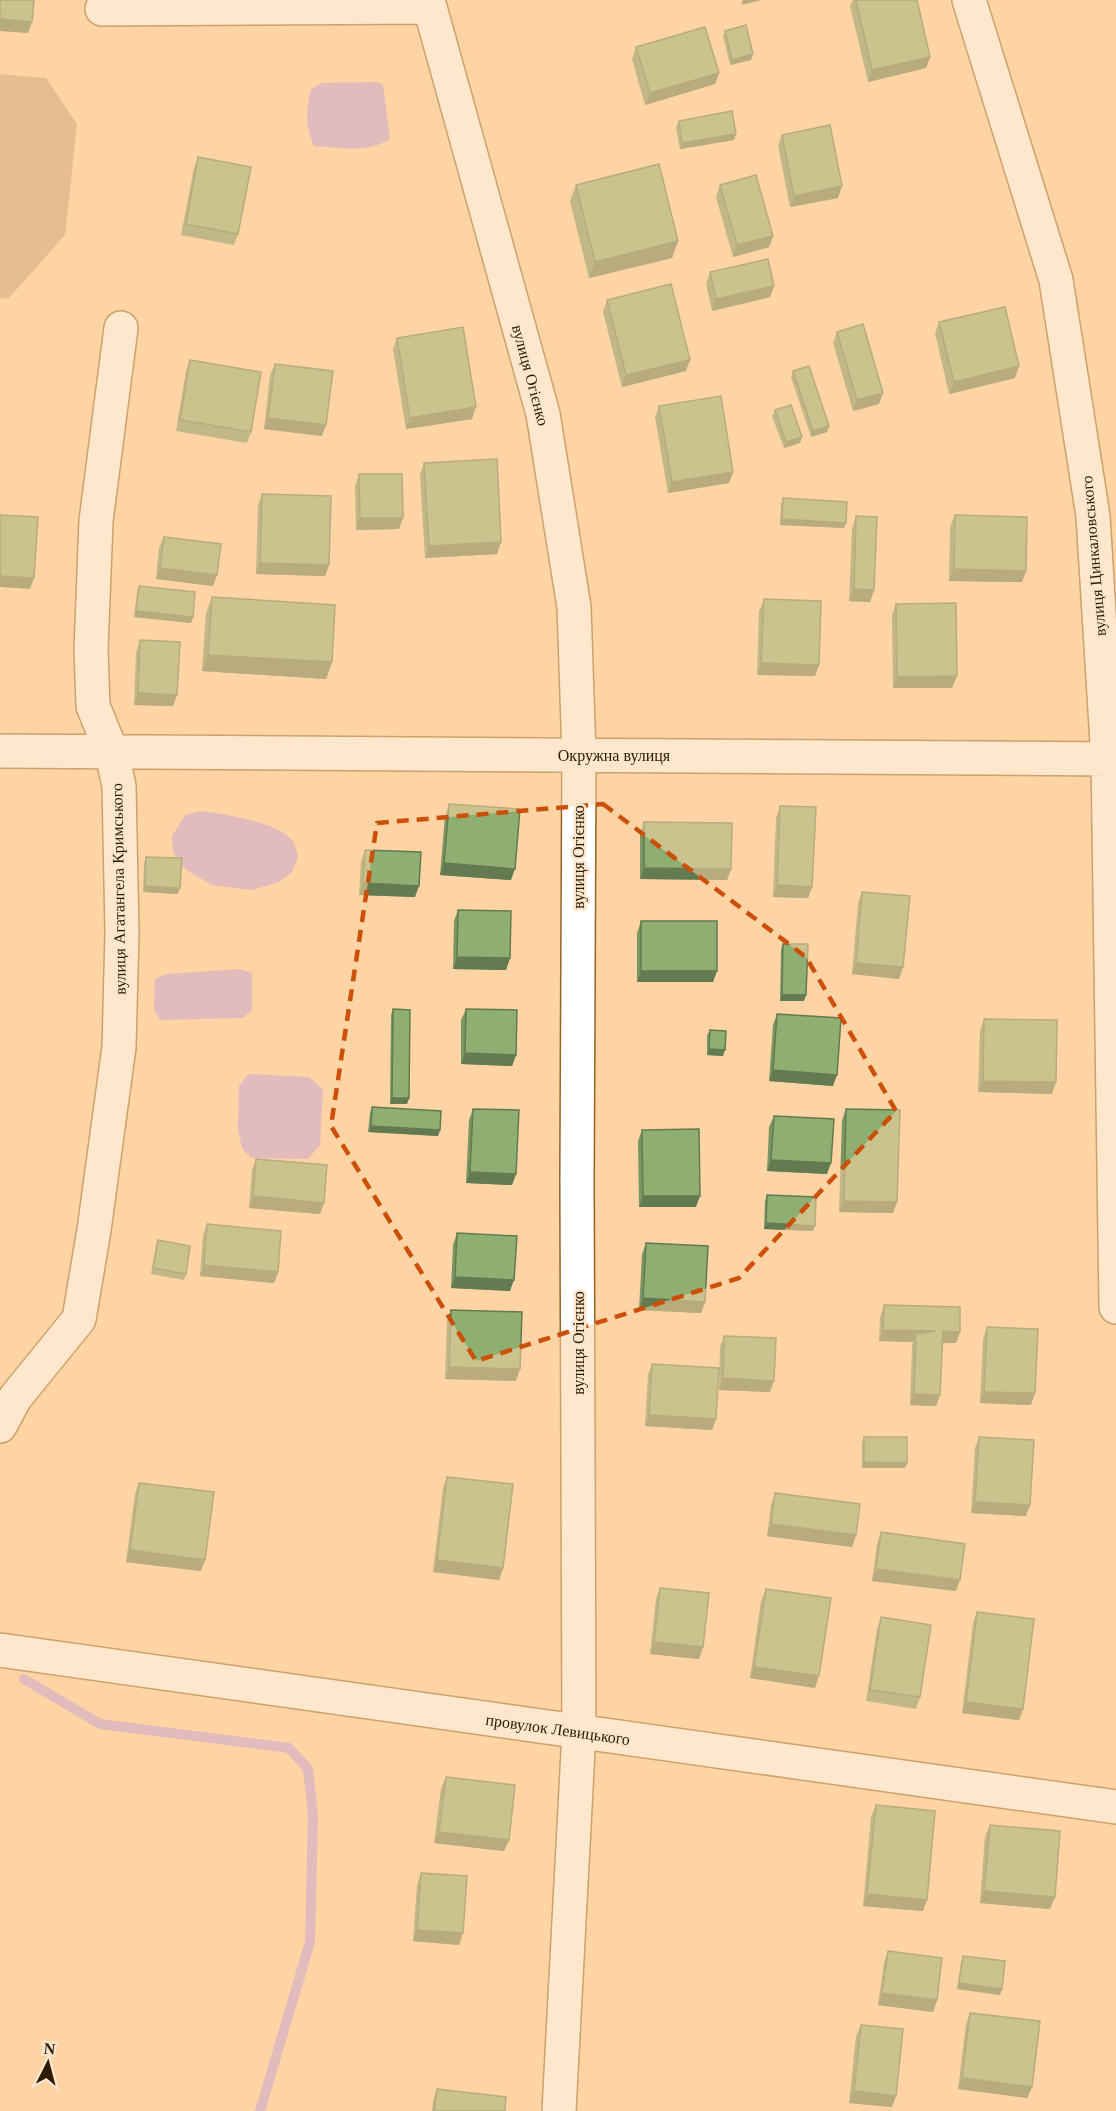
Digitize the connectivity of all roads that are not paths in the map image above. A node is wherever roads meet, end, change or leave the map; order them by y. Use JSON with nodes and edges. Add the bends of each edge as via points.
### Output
{"nodes":[{"id":1,"x":969,"y":0,"type":"edge"},
{"id":2,"x":429,"y":3,"type":"edge"},
{"id":3,"x":102,"y":9,"type":"dead end"},
{"id":4,"x":121,"y":328,"type":"dead end"},
{"id":5,"x":0,"y":751,"type":"edge"},
{"id":6,"x":112,"y":753,"type":"junction"},
{"id":7,"x":579,"y":755,"type":"junction"},
{"id":8,"x":1112,"y":759,"type":"edge"},
{"id":9,"x":1116,"y":1307,"type":"edge"},
{"id":10,"x":0,"y":1426,"type":"edge"},
{"id":11,"x":0,"y":1650,"type":"edge"},
{"id":12,"x":579,"y":1732,"type":"junction"},
{"id":13,"x":1116,"y":1808,"type":"edge"},
{"id":14,"x":559,"y":2111,"type":"edge"}],
"edges":[{"from":1,"to":8,"type":"street","name":"вулиця Цинкаловського","via":[[1056,280],[1093,516]]},
{"from":2,"to":3,"type":"street"},
{"from":2,"to":7,"type":"street","name":"вулиця Огієнко","via":[[543,414],[574,607]]},
{"from":4,"to":6,"type":"street","name":"вулиця Агатангела Кримського","via":[[96,521],[91,650],[93,706]]},
{"from":5,"to":6,"type":"street","name":"Окружна вулиця"},
{"from":6,"to":7,"type":"street","name":"Окружна вулиця"},
{"from":6,"to":10,"type":"street","name":"вулиця Агатангела Кримського","via":[[119,786],[119,1047],[94,1230],[79,1319],[15,1398]]},
{"from":7,"to":8,"type":"street","name":"Окружна вулиця"},
{"from":7,"to":12,"type":"street","name":"вулиця Огієнко"},
{"from":8,"to":9,"type":"street","name":"вулиця Цинкаловського"},
{"from":11,"to":12,"type":"street","name":"провулок Левицького"},
{"from":12,"to":13,"type":"street","name":"провулок Левицького"},
{"from":12,"to":14,"type":"street","name":"вулиця Огієнко"}]}
